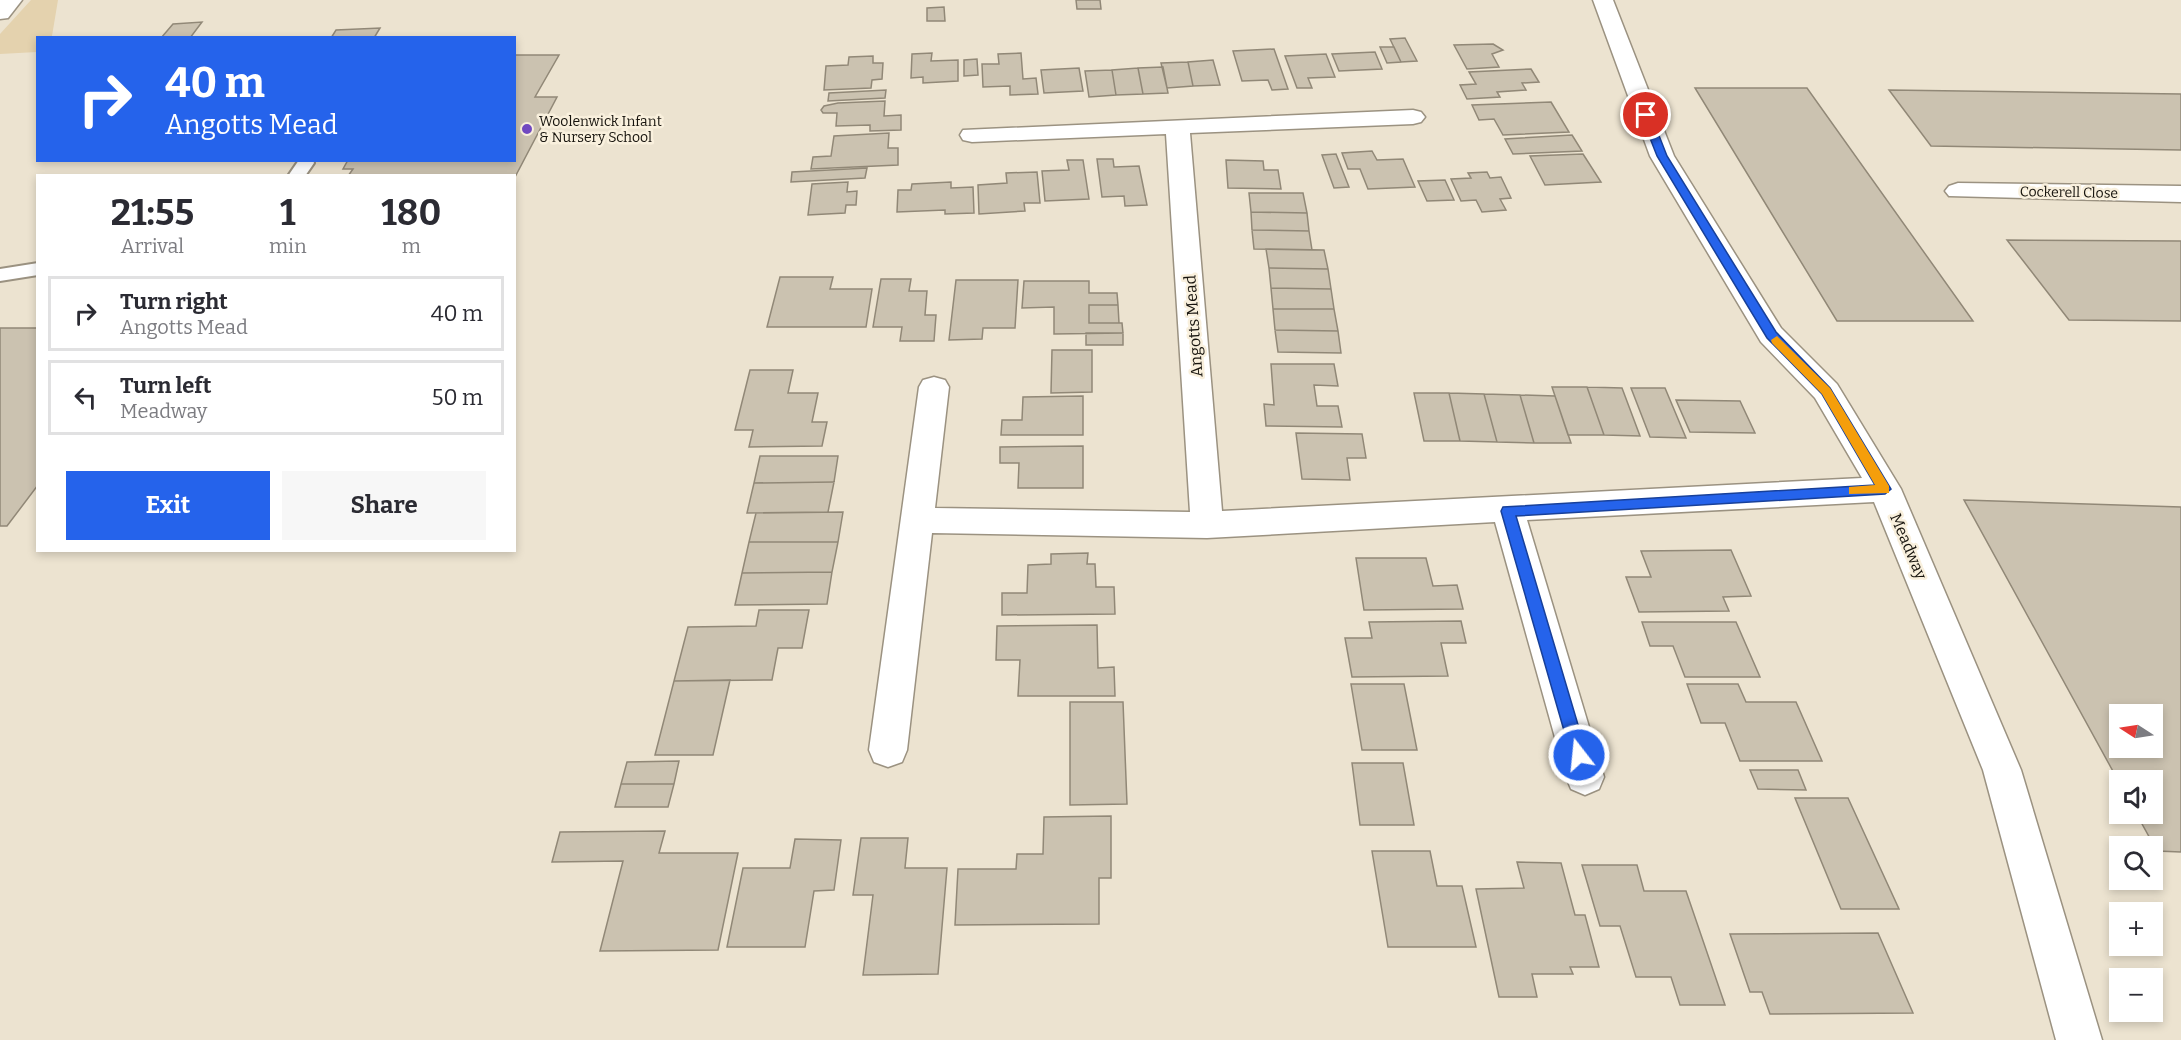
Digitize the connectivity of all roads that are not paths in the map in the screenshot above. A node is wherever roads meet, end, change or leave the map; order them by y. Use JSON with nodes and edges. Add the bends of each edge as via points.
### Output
{"nodes":[{"id":1,"x":12,"y":0,"type":"edge"},
{"id":2,"x":1604,"y":0,"type":"edge"},
{"id":3,"x":0,"y":13,"type":"edge"},
{"id":4,"x":1413,"y":117,"type":"dead end"},
{"id":5,"x":1177,"y":126,"type":"junction"},
{"id":6,"x":972,"y":135,"type":"dead end"},
{"id":7,"x":1958,"y":191,"type":"dead end"},
{"id":8,"x":2181,"y":194,"type":"edge"},
{"id":9,"x":36,"y":269,"type":"edge"},
{"id":10,"x":0,"y":275,"type":"edge"},
{"id":11,"x":934,"y":387,"type":"dead end"},
{"id":12,"x":1885,"y":489,"type":"junction"},
{"id":13,"x":1508,"y":511,"type":"junction"},
{"id":14,"x":917,"y":520,"type":"junction"},
{"id":15,"x":1208,"y":525,"type":"junction"},
{"id":16,"x":888,"y":750,"type":"dead end"},
{"id":17,"x":1586,"y":777,"type":"dead end"},
{"id":18,"x":2079,"y":1040,"type":"edge"}],
"edges":[{"from":1,"to":3,"type":"street"},
{"from":2,"to":12,"type":"street","name":"Meadway","via":[[1662,156],[1771,335],[1826,391]]},
{"from":4,"to":5,"type":"street"},
{"from":5,"to":6,"type":"street"},
{"from":5,"to":15,"type":"street","name":"Angotts Mead"},
{"from":7,"to":8,"type":"street","name":"Cockerell Close"},
{"from":9,"to":10,"type":"lane"},
{"from":11,"to":14,"type":"street"},
{"from":12,"to":13,"type":"street"},
{"from":12,"to":18,"type":"street","name":"Meadway","via":[[2002,770]]},
{"from":13,"to":15,"type":"street"},
{"from":13,"to":17,"type":"street"},
{"from":14,"to":15,"type":"street"},
{"from":14,"to":16,"type":"street"}]}
